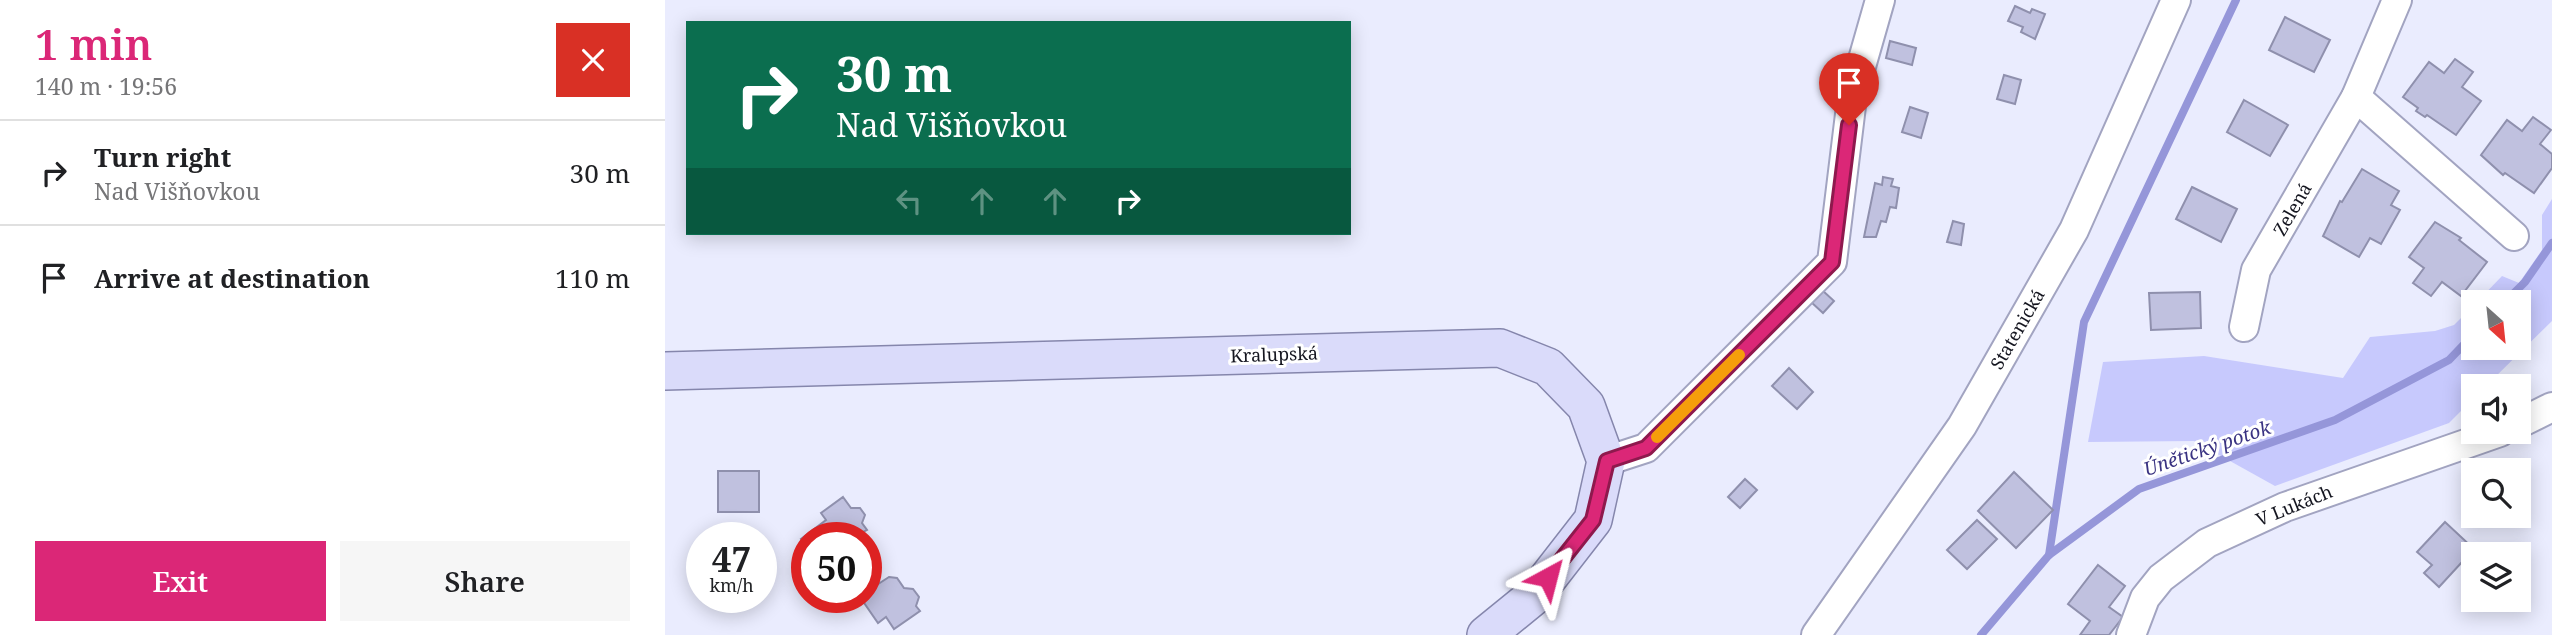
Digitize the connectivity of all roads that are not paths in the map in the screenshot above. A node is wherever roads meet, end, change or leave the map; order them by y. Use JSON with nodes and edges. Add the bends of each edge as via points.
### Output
{"nodes":[{"id":1,"x":1880,"y":0,"type":"edge"},
{"id":2,"x":2176,"y":0,"type":"edge"},
{"id":3,"x":2397,"y":0,"type":"edge"},
{"id":4,"x":2356,"y":97,"type":"junction"},
{"id":5,"x":2514,"y":236,"type":"dead end"},
{"id":6,"x":2244,"y":327,"type":"dead end"},
{"id":7,"x":665,"y":371,"type":"edge"},
{"id":8,"x":2552,"y":407,"type":"edge"},
{"id":9,"x":2531,"y":418,"type":"edge"},
{"id":10,"x":2466,"y":444,"type":"edge"},
{"id":11,"x":1607,"y":461,"type":"junction"},
{"id":12,"x":1486,"y":635,"type":"edge"},
{"id":13,"x":1816,"y":635,"type":"edge"},
{"id":14,"x":2131,"y":635,"type":"edge"}],
"edges":[{"from":1,"to":11,"type":"street","via":[[1852,98],[1832,262],[1646,448]]},
{"from":2,"to":13,"type":"street","name":"Statenická","via":[[2067,241],[1962,426]]},
{"from":3,"to":4,"type":"street","name":"Zelená"},
{"from":4,"to":5,"type":"street"},
{"from":4,"to":6,"type":"street","name":"Zelená","via":[[2256,270]]},
{"from":7,"to":11,"type":"main road","name":"Kralupská","via":[[1500,348],[1548,367],[1586,407]]},
{"from":8,"to":9,"type":"street"},
{"from":10,"to":14,"type":"street","name":"V Lukách","via":[[2285,508],[2207,543],[2161,578],[2145,598]]},
{"from":11,"to":12,"type":"main road","via":[[1593,520],[1534,596]]}]}
